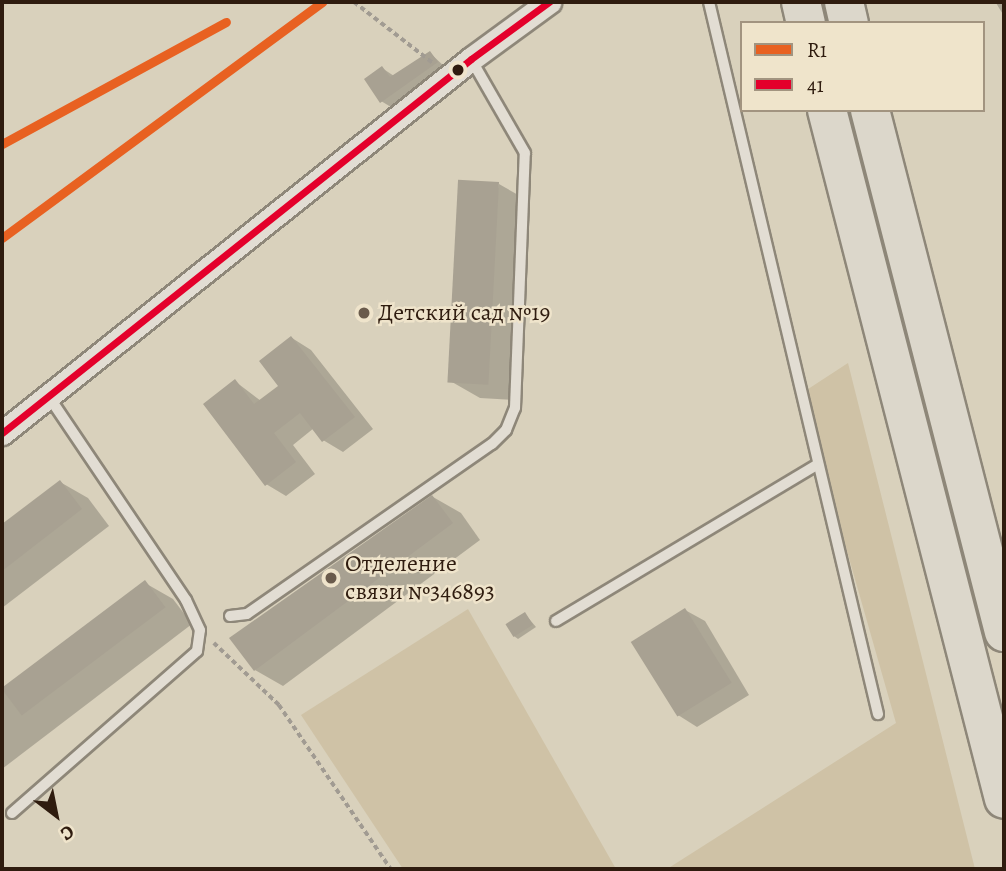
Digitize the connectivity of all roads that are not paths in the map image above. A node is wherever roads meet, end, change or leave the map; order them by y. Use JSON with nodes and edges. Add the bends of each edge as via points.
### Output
{"nodes":[{"id":1,"x":549,"y":2,"type":"edge"},
{"id":2,"x":709,"y":2,"type":"edge"},
{"id":3,"x":801,"y":2,"type":"edge"},
{"id":4,"x":844,"y":2,"type":"edge"},
{"id":5,"x":806,"y":21,"type":"edge"},
{"id":6,"x":849,"y":21,"type":"edge"},
{"id":7,"x":471,"y":59,"type":"junction"},
{"id":8,"x":828,"y":112,"type":"edge"},
{"id":9,"x":871,"y":112,"type":"edge"},
{"id":10,"x":49,"y":397,"type":"junction"},
{"id":11,"x":2,"y":433,"type":"edge"},
{"id":12,"x":818,"y":464,"type":"junction"},
{"id":13,"x":230,"y":616,"type":"dead end"},
{"id":14,"x":556,"y":621,"type":"dead end"},
{"id":15,"x":1004,"y":632,"type":"edge"},
{"id":16,"x":878,"y":714,"type":"dead end"},
{"id":17,"x":1004,"y":799,"type":"edge"},
{"id":18,"x":12,"y":813,"type":"dead end"}],
"edges":[{"from":1,"to":7,"type":"street"},
{"from":2,"to":12,"type":"lane"},
{"from":3,"to":5,"type":"highway"},
{"from":4,"to":6,"type":"highway"},
{"from":7,"to":10,"type":"street"},
{"from":7,"to":13,"type":"lane","via":[[525,153],[515,408],[506,430],[247,614]]},
{"from":8,"to":17,"type":"highway"},
{"from":9,"to":15,"type":"highway"},
{"from":10,"to":11,"type":"street"},
{"from":10,"to":18,"type":"lane","via":[[186,600],[200,630],[197,651]]},
{"from":12,"to":14,"type":"lane"},
{"from":12,"to":16,"type":"lane"}]}
